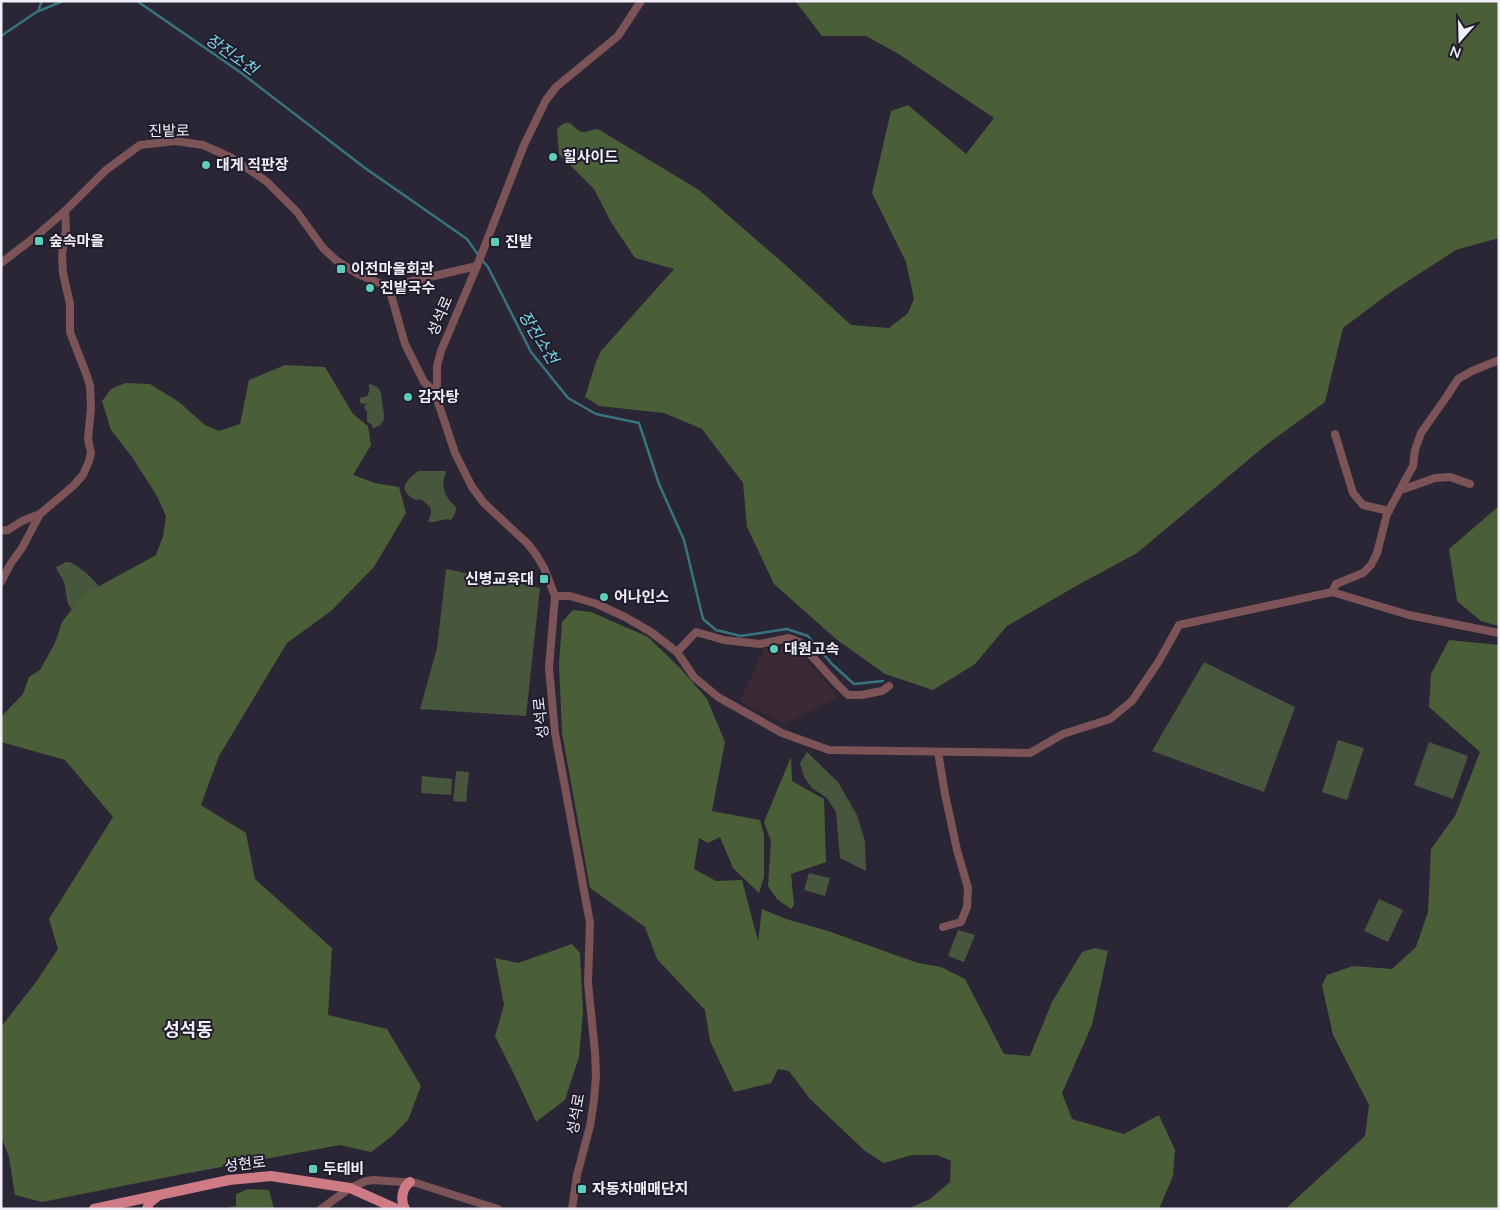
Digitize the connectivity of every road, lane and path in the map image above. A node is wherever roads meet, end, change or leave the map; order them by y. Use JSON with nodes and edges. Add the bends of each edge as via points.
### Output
{"nodes":[{"id":1,"x":641,"y":1,"type":"edge"},
{"id":2,"x":65,"y":211,"type":"junction"},
{"id":3,"x":1,"y":263,"type":"edge"},
{"id":4,"x":477,"y":264,"type":"junction"},
{"id":5,"x":388,"y":284,"type":"junction"},
{"id":6,"x":1499,"y":360,"type":"edge"},
{"id":7,"x":437,"y":394,"type":"junction"},
{"id":8,"x":1335,"y":434,"type":"dead end"},
{"id":9,"x":1470,"y":484,"type":"dead end"},
{"id":10,"x":1401,"y":490,"type":"junction"},
{"id":11,"x":1389,"y":511,"type":"junction"},
{"id":12,"x":40,"y":514,"type":"junction"},
{"id":13,"x":1,"y":531,"type":"edge"},
{"id":14,"x":1,"y":582,"type":"edge"},
{"id":15,"x":1332,"y":592,"type":"junction"},
{"id":16,"x":554,"y":596,"type":"junction"},
{"id":17,"x":1499,"y":633,"type":"edge"},
{"id":18,"x":677,"y":652,"type":"junction"},
{"id":19,"x":889,"y":686,"type":"dead end"},
{"id":20,"x":938,"y":752,"type":"junction"},
{"id":21,"x":943,"y":927,"type":"dead end"},
{"id":22,"x":410,"y":1182,"type":"junction"},
{"id":23,"x":350,"y":1188,"type":"junction"},
{"id":24,"x":160,"y":1194,"type":"junction"},
{"id":25,"x":99,"y":1208,"type":"edge"},
{"id":26,"x":118,"y":1209,"type":"edge"},
{"id":27,"x":147,"y":1209,"type":"edge"},
{"id":28,"x":321,"y":1209,"type":"edge"},
{"id":29,"x":397,"y":1209,"type":"edge"},
{"id":30,"x":405,"y":1209,"type":"edge"},
{"id":31,"x":498,"y":1209,"type":"edge"},
{"id":32,"x":572,"y":1209,"type":"edge"}],
"edges":[{"from":1,"to":4,"type":"street","name":"성석로","via":[[618,36],[556,87],[546,100],[524,145]]},
{"from":2,"to":3,"type":"street","name":"진밭로"},
{"from":2,"to":5,"type":"street","name":"진밭로","via":[[106,170],[140,145],[175,141],[203,145],[232,158],[266,181],[297,212],[323,248],[337,261],[358,274]]},
{"from":2,"to":12,"type":"street","via":[[63,273],[70,304],[70,332],[90,386],[88,439],[91,453],[82,475],[73,486]]},
{"from":4,"to":5,"type":"street","name":"진밭로","via":[[395,285]]},
{"from":4,"to":7,"type":"street","name":"성석로","via":[[440,351]]},
{"from":5,"to":7,"type":"street","via":[[405,344],[424,382]]},
{"from":6,"to":10,"type":"street","via":[[1458,379],[1421,432],[1413,466]]},
{"from":7,"to":16,"type":"street","name":"성석로","via":[[441,415],[472,487],[528,544],[544,568]]},
{"from":8,"to":11,"type":"street","via":[[1353,493],[1363,505]]},
{"from":9,"to":10,"type":"street","via":[[1450,476]]},
{"from":10,"to":11,"type":"street"},
{"from":11,"to":15,"type":"street","via":[[1371,565],[1363,573],[1336,584]]},
{"from":12,"to":13,"type":"street"},
{"from":12,"to":14,"type":"street"},
{"from":15,"to":17,"type":"street","via":[[1409,615]]},
{"from":15,"to":20,"type":"street","via":[[1179,626],[1132,701],[1110,719],[1063,734],[1030,753]]},
{"from":16,"to":18,"type":"street","via":[[570,596],[597,604],[651,632]]},
{"from":16,"to":32,"type":"street","name":"성석로","via":[[549,668],[555,733],[590,923],[588,983],[596,1076]]},
{"from":18,"to":19,"type":"street","via":[[696,632],[724,640],[760,644],[789,638],[799,642],[848,695],[882,691]]},
{"from":18,"to":20,"type":"street","via":[[694,677],[718,697],[782,733],[829,750]]},
{"from":20,"to":21,"type":"street","via":[[957,850],[968,888],[967,907],[961,922]]},
{"from":22,"to":23,"type":"street","via":[[366,1181]]},
{"from":22,"to":30,"type":"main road","via":[[402,1196]]},
{"from":22,"to":31,"type":"street"},
{"from":23,"to":24,"type":"main road","name":"성현로","via":[[271,1176],[229,1180]]},
{"from":23,"to":28,"type":"street"},
{"from":23,"to":29,"type":"main road","name":"성현로"},
{"from":24,"to":25,"type":"main road","name":"성현로"},
{"from":24,"to":27,"type":"main road"},
{"from":25,"to":26,"type":"main road"}]}
